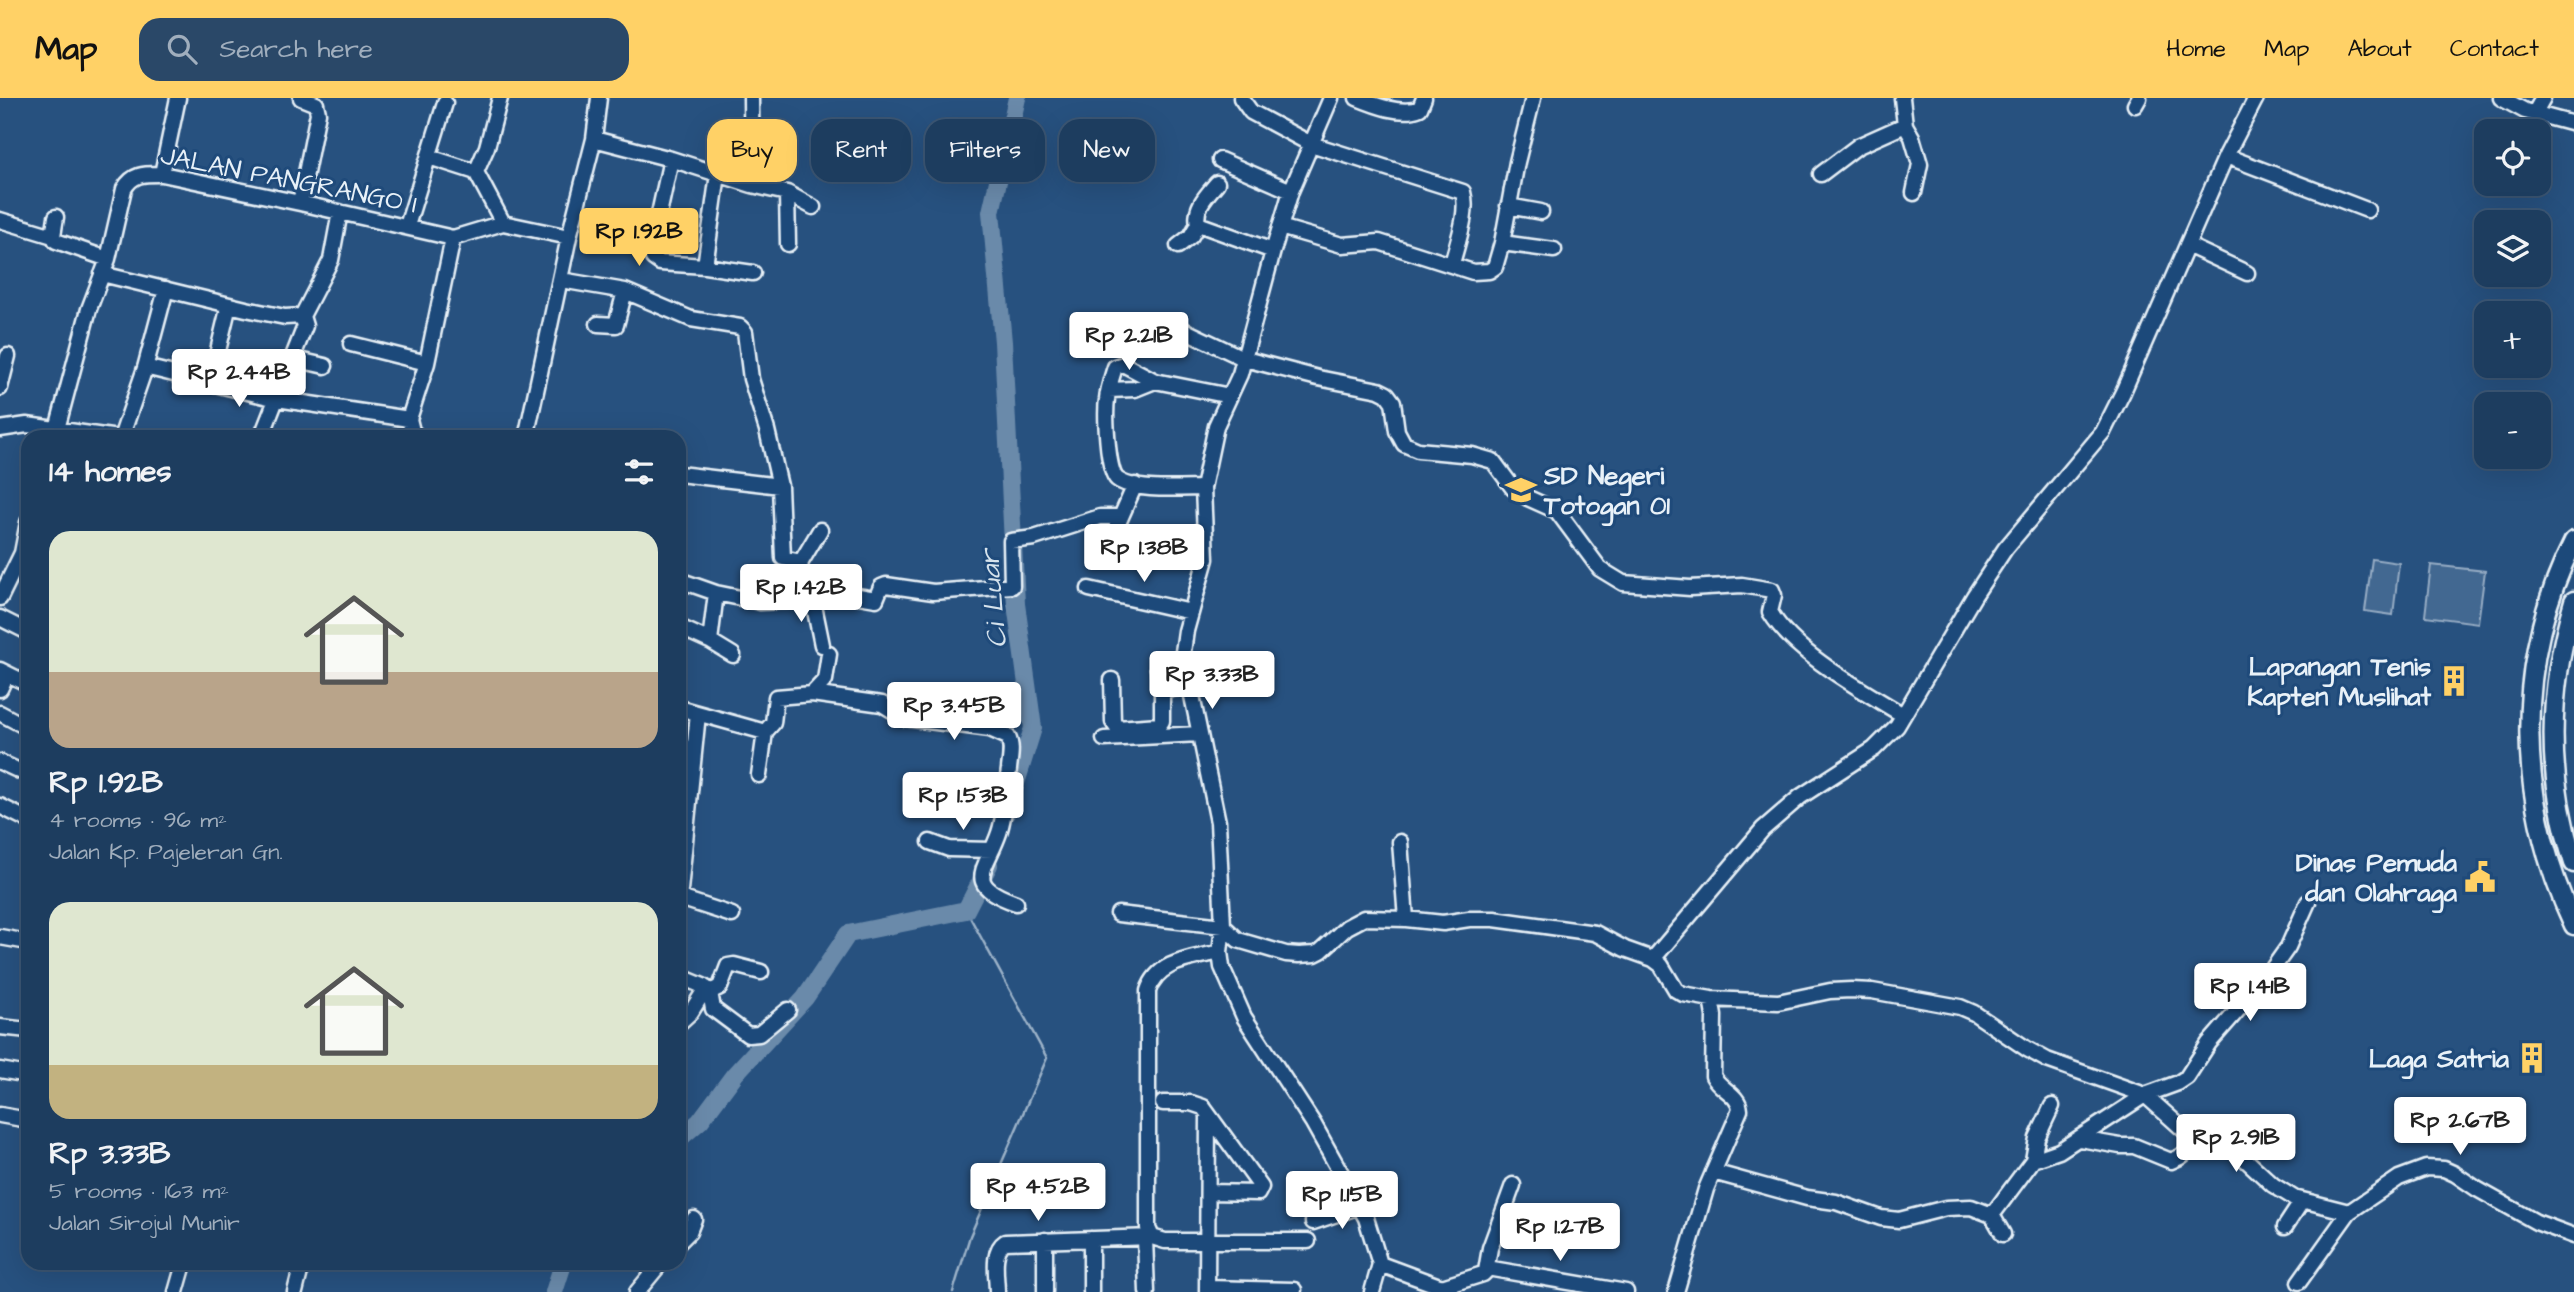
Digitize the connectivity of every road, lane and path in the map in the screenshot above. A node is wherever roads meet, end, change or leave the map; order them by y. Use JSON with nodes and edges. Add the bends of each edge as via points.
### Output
{"nodes":[{"id":1,"x":178,"y":98,"type":"edge"},
{"id":2,"x":301,"y":98,"type":"edge"},
{"id":3,"x":500,"y":98,"type":"edge"},
{"id":4,"x":599,"y":98,"type":"edge"},
{"id":5,"x":751,"y":98,"type":"edge"},
{"id":6,"x":1241,"y":98,"type":"edge"},
{"id":7,"x":1331,"y":98,"type":"edge"},
{"id":8,"x":1357,"y":98,"type":"edge"},
{"id":9,"x":1423,"y":98,"type":"edge"},
{"id":10,"x":1533,"y":98,"type":"edge"},
{"id":11,"x":1902,"y":98,"type":"edge"},
{"id":12,"x":2256,"y":98,"type":"edge"},
{"id":13,"x":2501,"y":98,"type":"edge"},
{"id":14,"x":2543,"y":98,"type":"edge"},
{"id":15,"x":445,"y":103,"type":"dead end"},
{"id":16,"x":2534,"y":114,"type":"junction"},
{"id":17,"x":2574,"y":124,"type":"edge"},
{"id":18,"x":1905,"y":125,"type":"junction"},
{"id":19,"x":594,"y":139,"type":"junction"},
{"id":20,"x":1311,"y":144,"type":"junction"},
{"id":21,"x":2226,"y":156,"type":"junction"},
{"id":22,"x":429,"y":157,"type":"junction"},
{"id":23,"x":671,"y":159,"type":"junction"},
{"id":24,"x":1220,"y":160,"type":"dead end"},
{"id":25,"x":707,"y":170,"type":"edge"},
{"id":26,"x":476,"y":172,"type":"junction"},
{"id":27,"x":162,"y":174,"type":"junction"},
{"id":28,"x":1821,"y":174,"type":"dead end"},
{"id":29,"x":717,"y":182,"type":"edge"},
{"id":30,"x":743,"y":182,"type":"edge"},
{"id":31,"x":1217,"y":183,"type":"dead end"},
{"id":32,"x":752,"y":185,"type":"junction"},
{"id":33,"x":1292,"y":191,"type":"junction"},
{"id":34,"x":787,"y":193,"type":"junction"},
{"id":35,"x":1914,"y":193,"type":"dead end"},
{"id":36,"x":300,"y":203,"type":"junction"},
{"id":37,"x":1508,"y":206,"type":"junction"},
{"id":38,"x":813,"y":207,"type":"dead end"},
{"id":39,"x":2367,"y":210,"type":"dead end"},
{"id":40,"x":340,"y":212,"type":"junction"},
{"id":41,"x":1541,"y":212,"type":"dead end"},
{"id":42,"x":56,"y":218,"type":"dead end"},
{"id":43,"x":0,"y":220,"type":"edge"},
{"id":44,"x":503,"y":222,"type":"junction"},
{"id":45,"x":1198,"y":224,"type":"junction"},
{"id":46,"x":407,"y":226,"type":"junction"},
{"id":47,"x":1280,"y":227,"type":"junction"},
{"id":48,"x":53,"y":236,"type":"junction"},
{"id":49,"x":569,"y":237,"type":"junction"},
{"id":50,"x":453,"y":238,"type":"junction"},
{"id":51,"x":1502,"y":243,"type":"junction"},
{"id":52,"x":788,"y":244,"type":"dead end"},
{"id":53,"x":2187,"y":245,"type":"junction"},
{"id":54,"x":1178,"y":246,"type":"dead end"},
{"id":55,"x":1554,"y":250,"type":"dead end"},
{"id":56,"x":1273,"y":251,"type":"junction"},
{"id":57,"x":108,"y":259,"type":"junction"},
{"id":58,"x":1452,"y":264,"type":"junction"},
{"id":59,"x":705,"y":265,"type":"junction"},
{"id":60,"x":753,"y":273,"type":"dead end"},
{"id":61,"x":2247,"y":273,"type":"dead end"},
{"id":62,"x":102,"y":274,"type":"junction"},
{"id":63,"x":561,"y":280,"type":"junction"},
{"id":64,"x":166,"y":289,"type":"junction"},
{"id":65,"x":625,"y":291,"type":"junction"},
{"id":66,"x":229,"y":305,"type":"junction"},
{"id":67,"x":302,"y":317,"type":"junction"},
{"id":68,"x":598,"y":324,"type":"dead end"},
{"id":69,"x":1171,"y":324,"type":"dead end"},
{"id":70,"x":351,"y":344,"type":"dead end"},
{"id":71,"x":8,"y":356,"type":"dead end"},
{"id":72,"x":294,"y":359,"type":"junction"},
{"id":73,"x":1245,"y":359,"type":"junction"},
{"id":74,"x":426,"y":363,"type":"junction"},
{"id":75,"x":325,"y":366,"type":"dead end"},
{"id":76,"x":145,"y":368,"type":"junction"},
{"id":77,"x":1155,"y":381,"type":"junction"},
{"id":78,"x":210,"y":384,"type":"junction"},
{"id":79,"x":0,"y":388,"type":"edge"},
{"id":80,"x":1109,"y":390,"type":"junction"},
{"id":81,"x":1230,"y":396,"type":"junction"},
{"id":82,"x":277,"y":400,"type":"junction"},
{"id":83,"x":409,"y":419,"type":"junction"},
{"id":84,"x":0,"y":428,"type":"edge"},
{"id":85,"x":40,"y":430,"type":"edge"},
{"id":86,"x":47,"y":430,"type":"edge"},
{"id":87,"x":117,"y":430,"type":"edge"},
{"id":88,"x":264,"y":430,"type":"edge"},
{"id":89,"x":412,"y":430,"type":"edge"},
{"id":90,"x":528,"y":430,"type":"edge"},
{"id":91,"x":686,"y":475,"type":"edge"},
{"id":92,"x":1135,"y":485,"type":"junction"},
{"id":93,"x":780,"y":486,"type":"junction"},
{"id":94,"x":1203,"y":488,"type":"junction"},
{"id":95,"x":1121,"y":517,"type":"junction"},
{"id":96,"x":820,"y":530,"type":"dead end"},
{"id":97,"x":2574,"y":541,"type":"edge"},
{"id":98,"x":1110,"y":544,"type":"dead end"},
{"id":99,"x":21,"y":560,"type":"edge"},
{"id":100,"x":801,"y":562,"type":"junction"},
{"id":101,"x":686,"y":582,"type":"edge"},
{"id":102,"x":1088,"y":589,"type":"dead end"},
{"id":103,"x":716,"y":593,"type":"junction"},
{"id":104,"x":0,"y":598,"type":"edge"},
{"id":105,"x":807,"y":598,"type":"junction"},
{"id":106,"x":2574,"y":601,"type":"edge"},
{"id":107,"x":1191,"y":612,"type":"junction"},
{"id":108,"x":0,"y":618,"type":"edge"},
{"id":109,"x":21,"y":627,"type":"edge"},
{"id":110,"x":686,"y":630,"type":"edge"},
{"id":111,"x":710,"y":641,"type":"junction"},
{"id":112,"x":733,"y":655,"type":"dead end"},
{"id":113,"x":1158,"y":668,"type":"dead end"},
{"id":114,"x":4,"y":672,"type":"edge"},
{"id":115,"x":21,"y":680,"type":"edge"},
{"id":116,"x":1112,"y":680,"type":"dead end"},
{"id":117,"x":1189,"y":686,"type":"junction"},
{"id":118,"x":0,"y":689,"type":"edge"},
{"id":119,"x":1162,"y":691,"type":"junction"},
{"id":120,"x":812,"y":694,"type":"junction"},
{"id":121,"x":686,"y":710,"type":"edge"},
{"id":122,"x":0,"y":713,"type":"edge"},
{"id":123,"x":698,"y":714,"type":"junction"},
{"id":124,"x":1903,"y":715,"type":"junction"},
{"id":125,"x":21,"y":724,"type":"edge"},
{"id":126,"x":765,"y":732,"type":"junction"},
{"id":127,"x":1199,"y":734,"type":"junction"},
{"id":128,"x":1104,"y":739,"type":"dead end"},
{"id":129,"x":0,"y":762,"type":"edge"},
{"id":130,"x":21,"y":772,"type":"edge"},
{"id":131,"x":759,"y":775,"type":"dead end"},
{"id":132,"x":0,"y":806,"type":"edge"},
{"id":133,"x":21,"y":816,"type":"edge"},
{"id":134,"x":686,"y":831,"type":"edge"},
{"id":135,"x":930,"y":842,"type":"dead end"},
{"id":136,"x":1400,"y":842,"type":"dead end"},
{"id":137,"x":992,"y":850,"type":"junction"},
{"id":138,"x":2574,"y":863,"type":"edge"},
{"id":139,"x":686,"y":901,"type":"edge"},
{"id":140,"x":2308,"y":902,"type":"dead end"},
{"id":141,"x":1016,"y":903,"type":"dead end"},
{"id":142,"x":1118,"y":914,"type":"dead end"},
{"id":143,"x":732,"y":915,"type":"dead end"},
{"id":144,"x":1406,"y":919,"type":"junction"},
{"id":145,"x":2574,"y":925,"type":"edge"},
{"id":146,"x":1223,"y":926,"type":"junction"},
{"id":147,"x":0,"y":937,"type":"edge"},
{"id":148,"x":21,"y":941,"type":"edge"},
{"id":149,"x":1220,"y":952,"type":"junction"},
{"id":150,"x":1653,"y":959,"type":"junction"},
{"id":151,"x":761,"y":972,"type":"dead end"},
{"id":152,"x":686,"y":979,"type":"edge"},
{"id":153,"x":708,"y":990,"type":"junction"},
{"id":154,"x":1711,"y":999,"type":"junction"},
{"id":155,"x":788,"y":1010,"type":"dead end"},
{"id":156,"x":686,"y":1017,"type":"edge"},
{"id":157,"x":0,"y":1027,"type":"edge"},
{"id":158,"x":21,"y":1029,"type":"edge"},
{"id":159,"x":0,"y":1070,"type":"edge"},
{"id":160,"x":21,"y":1074,"type":"edge"},
{"id":161,"x":2145,"y":1095,"type":"junction"},
{"id":162,"x":1163,"y":1103,"type":"dead end"},
{"id":163,"x":2052,"y":1106,"type":"dead end"},
{"id":164,"x":1208,"y":1112,"type":"junction"},
{"id":165,"x":0,"y":1115,"type":"edge"},
{"id":166,"x":21,"y":1119,"type":"edge"},
{"id":167,"x":2209,"y":1135,"type":"junction"},
{"id":168,"x":2080,"y":1139,"type":"junction"},
{"id":169,"x":1229,"y":1143,"type":"junction"},
{"id":170,"x":1208,"y":1144,"type":"junction"},
{"id":171,"x":2033,"y":1160,"type":"junction"},
{"id":172,"x":1713,"y":1172,"type":"junction"},
{"id":173,"x":1513,"y":1185,"type":"dead end"},
{"id":174,"x":1209,"y":1192,"type":"junction"},
{"id":175,"x":2302,"y":1201,"type":"junction"},
{"id":176,"x":1360,"y":1206,"type":"junction"},
{"id":177,"x":2349,"y":1212,"type":"junction"},
{"id":178,"x":1992,"y":1215,"type":"junction"},
{"id":179,"x":694,"y":1219,"type":"dead end"},
{"id":180,"x":1314,"y":1222,"type":"dead end"},
{"id":181,"x":2285,"y":1227,"type":"dead end"},
{"id":182,"x":2003,"y":1234,"type":"dead end"},
{"id":183,"x":686,"y":1235,"type":"edge"},
{"id":184,"x":2574,"y":1236,"type":"edge"},
{"id":185,"x":1149,"y":1238,"type":"junction"},
{"id":186,"x":1091,"y":1239,"type":"junction"},
{"id":187,"x":1045,"y":1241,"type":"junction"},
{"id":188,"x":1308,"y":1241,"type":"dead end"},
{"id":189,"x":1209,"y":1242,"type":"junction"},
{"id":190,"x":1380,"y":1264,"type":"junction"},
{"id":191,"x":1487,"y":1268,"type":"junction"},
{"id":192,"x":182,"y":1270,"type":"edge"},
{"id":193,"x":300,"y":1270,"type":"edge"},
{"id":194,"x":655,"y":1270,"type":"edge"},
{"id":195,"x":2299,"y":1282,"type":"dead end"},
{"id":196,"x":1207,"y":1290,"type":"edge"},
{"id":197,"x":1294,"y":1290,"type":"dead end"},
{"id":198,"x":1442,"y":1290,"type":"edge"},
{"id":199,"x":176,"y":1292,"type":"edge"},
{"id":200,"x":295,"y":1292,"type":"edge"},
{"id":201,"x":637,"y":1292,"type":"edge"},
{"id":202,"x":997,"y":1292,"type":"edge"},
{"id":203,"x":1045,"y":1292,"type":"edge"},
{"id":204,"x":1091,"y":1292,"type":"edge"},
{"id":205,"x":1147,"y":1292,"type":"edge"},
{"id":206,"x":1372,"y":1292,"type":"edge"},
{"id":207,"x":1626,"y":1292,"type":"edge"},
{"id":208,"x":1676,"y":1292,"type":"edge"}],
"edges":[{"from":1,"to":27,"type":"street"},
{"from":2,"to":36,"type":"street","via":[[316,104],[318,113]]},
{"from":3,"to":26,"type":"street"},
{"from":4,"to":19,"type":"street"},
{"from":5,"to":32,"type":"street"},
{"from":6,"to":20,"type":"street","via":[[1251,112]]},
{"from":7,"to":20,"type":"street"},
{"from":8,"to":9,"type":"street","via":[[1409,111],[1420,108]]},
{"from":10,"to":37,"type":"street"},
{"from":11,"to":18,"type":"street"},
{"from":12,"to":21,"type":"street"},
{"from":13,"to":16,"type":"street"},
{"from":14,"to":16,"type":"street"},
{"from":15,"to":22,"type":"street"},
{"from":16,"to":17,"type":"street"},
{"from":18,"to":28,"type":"street","via":[[1858,146]]},
{"from":18,"to":35,"type":"street","via":[[1920,164]]},
{"from":19,"to":23,"type":"street"},
{"from":19,"to":49,"type":"street"},
{"from":20,"to":33,"type":"street"},
{"from":20,"to":58,"type":"street","via":[[1463,192],[1463,216]]},
{"from":21,"to":39,"type":"street"},
{"from":21,"to":53,"type":"street"},
{"from":22,"to":26,"type":"street"},
{"from":22,"to":46,"type":"street"},
{"from":23,"to":25,"type":"street"},
{"from":23,"to":59,"type":"street","via":[[652,254],[660,263]]},
{"from":24,"to":33,"type":"street"},
{"from":26,"to":44,"type":"street"},
{"from":27,"to":36,"type":"street","name":"JALAN PANGRANGO I"},
{"from":27,"to":57,"type":"street","name":"JALAN PANGRANGO I","via":[[139,174],[130,179]]},
{"from":29,"to":59,"type":"street"},
{"from":30,"to":32,"type":"street"},
{"from":31,"to":45,"type":"street","via":[[1199,206]]},
{"from":32,"to":34,"type":"street"},
{"from":33,"to":47,"type":"street"},
{"from":34,"to":38,"type":"street"},
{"from":34,"to":52,"type":"street"},
{"from":36,"to":40,"type":"street","name":"JALAN PANGRANGO I"},
{"from":37,"to":41,"type":"street"},
{"from":37,"to":51,"type":"street"},
{"from":40,"to":46,"type":"street","name":"JALAN PANGRANGO I"},
{"from":40,"to":67,"type":"street","via":[[331,260]]},
{"from":42,"to":48,"type":"street"},
{"from":43,"to":48,"type":"street"},
{"from":44,"to":49,"type":"street"},
{"from":44,"to":50,"type":"street"},
{"from":45,"to":54,"type":"street"},
{"from":45,"to":56,"type":"street"},
{"from":46,"to":50,"type":"street","name":"JALAN PANGRANGO I"},
{"from":47,"to":56,"type":"street"},
{"from":47,"to":58,"type":"street","via":[[1342,246],[1379,242]]},
{"from":48,"to":57,"type":"street"},
{"from":49,"to":63,"type":"street"},
{"from":50,"to":74,"type":"street"},
{"from":51,"to":55,"type":"street"},
{"from":51,"to":58,"type":"street","via":[[1495,267],[1489,271],[1472,272]]},
{"from":53,"to":61,"type":"street"},
{"from":53,"to":124,"type":"street","via":[[2103,432],[2005,550]]},
{"from":56,"to":73,"type":"street"},
{"from":57,"to":62,"type":"street","name":"JALAN PANGRANGO I"},
{"from":59,"to":60,"type":"street"},
{"from":62,"to":64,"type":"street"},
{"from":62,"to":86,"type":"street","name":"JALAN PANGRANGO I"},
{"from":63,"to":65,"type":"street"},
{"from":63,"to":90,"type":"street"},
{"from":64,"to":66,"type":"street"},
{"from":64,"to":76,"type":"street"},
{"from":65,"to":68,"type":"street","via":[[616,325]]},
{"from":65,"to":93,"type":"street","via":[[691,319],[745,331],[751,379]]},
{"from":66,"to":67,"type":"street"},
{"from":66,"to":78,"type":"street"},
{"from":67,"to":72,"type":"street","via":[[306,326]]},
{"from":69,"to":73,"type":"street"},
{"from":70,"to":74,"type":"street"},
{"from":71,"to":79,"type":"street"},
{"from":72,"to":75,"type":"street"},
{"from":72,"to":82,"type":"street"},
{"from":73,"to":81,"type":"street"},
{"from":73,"to":124,"type":"street","via":[[1387,394],[1404,444],[1493,461],[1513,488],[1557,511],[1600,569],[1623,583],[1690,588],[1742,585],[1772,590],[1770,612],[1780,625],[1829,669]]},
{"from":74,"to":83,"type":"street"},
{"from":76,"to":78,"type":"street"},
{"from":76,"to":87,"type":"street"},
{"from":77,"to":80,"type":"street","via":[[1135,389]]},
{"from":77,"to":80,"type":"street","via":[[1119,364]]},
{"from":77,"to":81,"type":"street"},
{"from":78,"to":82,"type":"street"},
{"from":80,"to":92,"type":"street","via":[[1112,471],[1118,480]]},
{"from":81,"to":94,"type":"street","via":[[1216,426]]},
{"from":82,"to":83,"type":"street"},
{"from":82,"to":88,"type":"street"},
{"from":83,"to":89,"type":"street"},
{"from":84,"to":85,"type":"street"},
{"from":91,"to":93,"type":"street"},
{"from":92,"to":94,"type":"street"},
{"from":92,"to":95,"type":"street"},
{"from":93,"to":100,"type":"street","via":[[783,558]]},
{"from":94,"to":107,"type":"street","via":[[1206,559]]},
{"from":95,"to":98,"type":"street"},
{"from":95,"to":105,"type":"street","via":[[1100,517],[1011,541],[1012,586],[933,592],[886,585],[876,599],[843,593]]},
{"from":96,"to":100,"type":"street"},
{"from":97,"to":145,"type":"main road","via":[[2540,631],[2530,692],[2529,742],[2544,850]]},
{"from":99,"to":104,"type":"street"},
{"from":100,"to":105,"type":"street","via":[[799,576]]},
{"from":101,"to":103,"type":"street"},
{"from":102,"to":107,"type":"street"},
{"from":103,"to":105,"type":"street","via":[[778,603]]},
{"from":103,"to":111,"type":"street"},
{"from":105,"to":120,"type":"street","via":[[826,650],[825,680]]},
{"from":106,"to":138,"type":"main road","via":[[2557,668],[2553,719],[2554,769]]},
{"from":107,"to":117,"type":"street","via":[[1183,652]]},
{"from":108,"to":109,"type":"street"},
{"from":110,"to":111,"type":"street"},
{"from":111,"to":112,"type":"street"},
{"from":113,"to":119,"type":"street"},
{"from":114,"to":115,"type":"street"},
{"from":114,"to":118,"type":"street"},
{"from":116,"to":119,"type":"street","via":[[1117,728],[1159,725]]},
{"from":117,"to":119,"type":"street"},
{"from":117,"to":127,"type":"street"},
{"from":120,"to":126,"type":"street","via":[[775,697],[773,723]]},
{"from":120,"to":137,"type":"street","via":[[882,704],[905,718],[990,729],[1008,737],[1006,804]]},
{"from":121,"to":123,"type":"street"},
{"from":122,"to":125,"type":"street"},
{"from":123,"to":126,"type":"street"},
{"from":123,"to":134,"type":"street"},
{"from":124,"to":150,"type":"street","via":[[1874,749],[1800,797],[1763,829]]},
{"from":126,"to":131,"type":"street"},
{"from":127,"to":128,"type":"street"},
{"from":127,"to":146,"type":"street","via":[[1218,822]]},
{"from":129,"to":130,"type":"street"},
{"from":132,"to":133,"type":"street"},
{"from":135,"to":137,"type":"street","via":[[949,849]]},
{"from":136,"to":144,"type":"street"},
{"from":137,"to":141,"type":"street","via":[[983,877],[994,895]]},
{"from":139,"to":143,"type":"street"},
{"from":140,"to":161,"type":"street","via":[[2288,947],[2187,1077]]},
{"from":142,"to":146,"type":"street"},
{"from":144,"to":146,"type":"street","via":[[1364,918],[1347,926],[1321,951],[1299,955],[1238,940]]},
{"from":144,"to":150,"type":"street","via":[[1443,923],[1494,919],[1586,930]]},
{"from":146,"to":149,"type":"street"},
{"from":147,"to":148,"type":"street"},
{"from":149,"to":176,"type":"street","via":[[1224,976],[1244,1017]]},
{"from":149,"to":185,"type":"street","via":[[1158,972],[1148,991]]},
{"from":150,"to":154,"type":"street","via":[[1676,990]]},
{"from":151,"to":153,"type":"street","via":[[728,966],[720,987]]},
{"from":152,"to":153,"type":"street"},
{"from":153,"to":155,"type":"street","via":[[713,1010],[748,1035],[758,1034]]},
{"from":153,"to":156,"type":"street"},
{"from":154,"to":161,"type":"street","via":[[1778,1002],[1830,990],[1852,990],[1960,1007],[2047,1060]]},
{"from":154,"to":172,"type":"street","via":[[1713,1076],[1738,1100],[1740,1110]]},
{"from":157,"to":158,"type":"street"},
{"from":159,"to":160,"type":"street"},
{"from":161,"to":167,"type":"street","via":[[2184,1129]]},
{"from":161,"to":168,"type":"street"},
{"from":162,"to":164,"type":"street","via":[[1198,1104]]},
{"from":163,"to":171,"type":"street","via":[[2037,1138]]},
{"from":164,"to":169,"type":"street"},
{"from":164,"to":170,"type":"street"},
{"from":165,"to":166,"type":"street"},
{"from":167,"to":168,"type":"street","via":[[2171,1161],[2134,1146]]},
{"from":167,"to":175,"type":"street","via":[[2220,1136],[2273,1185]]},
{"from":168,"to":171,"type":"street"},
{"from":169,"to":170,"type":"street"},
{"from":169,"to":174,"type":"street","via":[[1261,1190]]},
{"from":170,"to":174,"type":"street"},
{"from":171,"to":178,"type":"street"},
{"from":172,"to":178,"type":"street","via":[[1836,1202],[1881,1219],[1907,1219],[1955,1206]]},
{"from":172,"to":208,"type":"street"},
{"from":173,"to":191,"type":"street"},
{"from":174,"to":189,"type":"street"},
{"from":175,"to":177,"type":"street"},
{"from":175,"to":181,"type":"street"},
{"from":176,"to":180,"type":"street"},
{"from":176,"to":190,"type":"street"},
{"from":177,"to":184,"type":"street","via":[[2399,1178],[2426,1168],[2444,1169],[2536,1222]]},
{"from":177,"to":195,"type":"street"},
{"from":178,"to":182,"type":"street"},
{"from":179,"to":183,"type":"street"},
{"from":185,"to":186,"type":"street"},
{"from":185,"to":189,"type":"street"},
{"from":185,"to":205,"type":"street"},
{"from":186,"to":187,"type":"street"},
{"from":186,"to":204,"type":"street"},
{"from":187,"to":202,"type":"street","via":[[999,1245]]},
{"from":187,"to":203,"type":"street"},
{"from":188,"to":189,"type":"street"},
{"from":189,"to":196,"type":"street"},
{"from":190,"to":198,"type":"street"},
{"from":190,"to":206,"type":"street"},
{"from":191,"to":198,"type":"street","via":[[1477,1277]]},
{"from":191,"to":207,"type":"street"},
{"from":192,"to":199,"type":"street"},
{"from":193,"to":200,"type":"street"},
{"from":194,"to":201,"type":"street"},
{"from":196,"to":197,"type":"street"}]}
